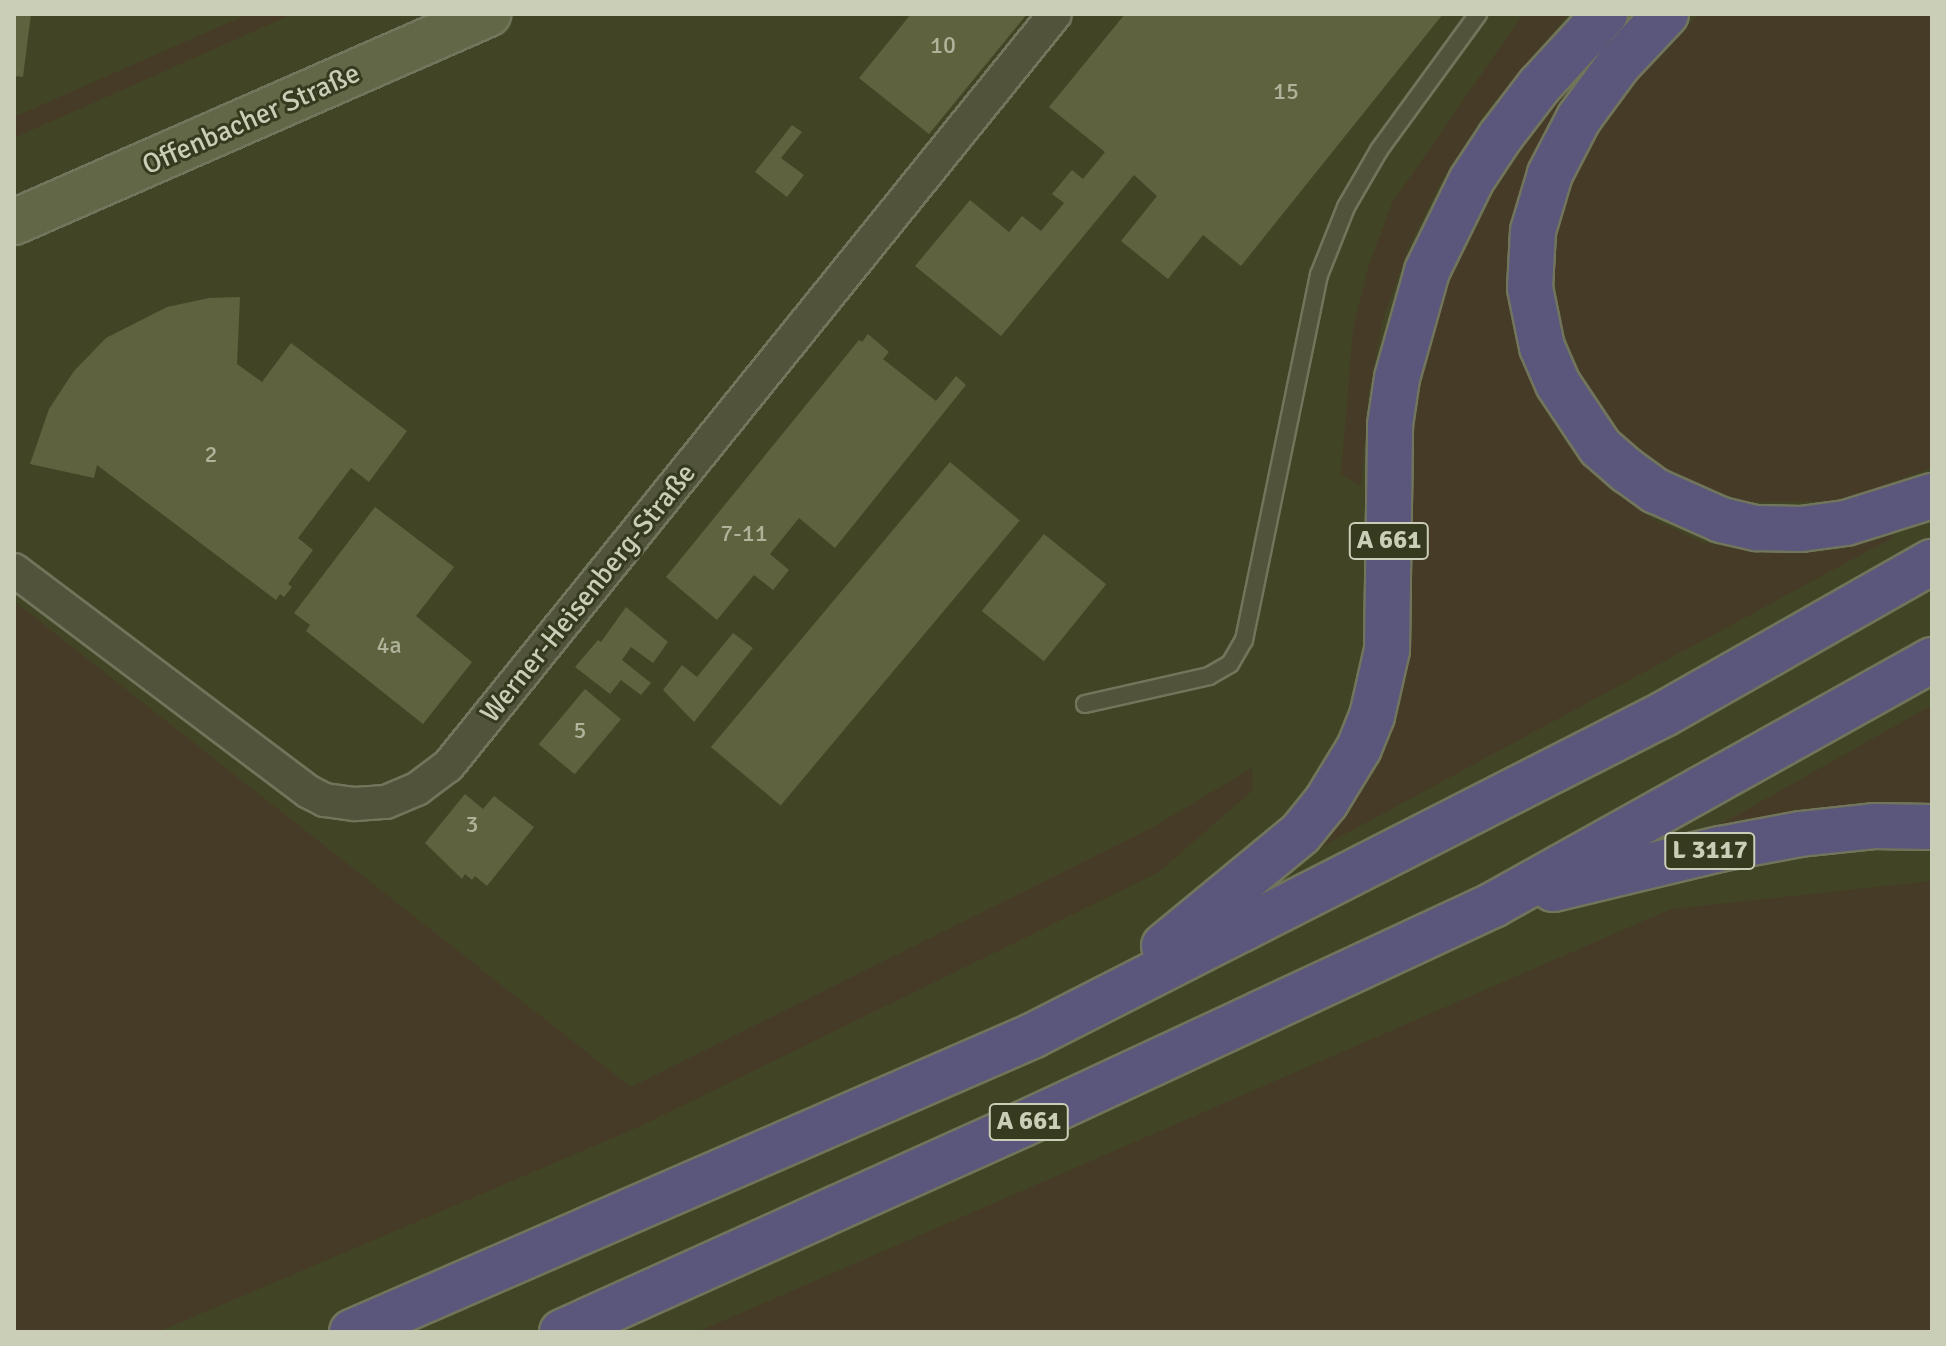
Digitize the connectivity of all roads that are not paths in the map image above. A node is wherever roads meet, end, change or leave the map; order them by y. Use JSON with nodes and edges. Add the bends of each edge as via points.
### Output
{"nodes":[{"id":1,"x":488,"y":14,"type":"edge"},
{"id":2,"x":1055,"y":14,"type":"edge"},
{"id":3,"x":1478,"y":14,"type":"edge"},
{"id":4,"x":1605,"y":14,"type":"edge"},
{"id":5,"x":1666,"y":14,"type":"edge"},
{"id":6,"x":14,"y":222,"type":"edge"},
{"id":7,"x":1932,"y":496,"type":"edge"},
{"id":8,"x":1932,"y":562,"type":"edge"},
{"id":9,"x":14,"y":570,"type":"edge"},
{"id":10,"x":1932,"y":660,"type":"edge"},
{"id":11,"x":1085,"y":704,"type":"dead end"},
{"id":12,"x":1932,"y":827,"type":"edge"},
{"id":13,"x":1493,"y":905,"type":"junction"},
{"id":14,"x":1088,"y":1007,"type":"junction"},
{"id":15,"x":352,"y":1332,"type":"edge"},
{"id":16,"x":562,"y":1332,"type":"edge"}],
"edges":[{"from":1,"to":6,"type":"main road","name":"Offenbacher Straße"},
{"from":2,"to":9,"type":"street","name":"Werner-Heisenberg-Straße","via":[[448,766],[417,789],[386,802],[355,804],[309,792]]},
{"from":3,"to":11,"type":"lane","via":[[1379,150],[1346,207],[1319,275],[1244,640],[1230,664],[1209,676]]},
{"from":4,"to":14,"type":"highway","number":"A 661","via":[[1500,137],[1471,181],[1427,271],[1397,378],[1390,425],[1387,650],[1359,748],[1300,834]]},
{"from":5,"to":7,"type":"highway","via":[[1618,65],[1579,118],[1550,174],[1533,231],[1530,288],[1542,347],[1558,384],[1600,447],[1628,471],[1656,491],[1721,520],[1801,529],[1846,523]]},
{"from":8,"to":14,"type":"highway","number":"A 661","via":[[1664,714]]},
{"from":10,"to":13,"type":"highway","number":"A 661"},
{"from":12,"to":13,"type":"highway","number":"L 3117","via":[[1874,826],[1773,839]]},
{"from":13,"to":16,"type":"highway","number":"A 661"},
{"from":14,"to":15,"type":"highway","number":"A 661","via":[[1018,1043]]}]}
